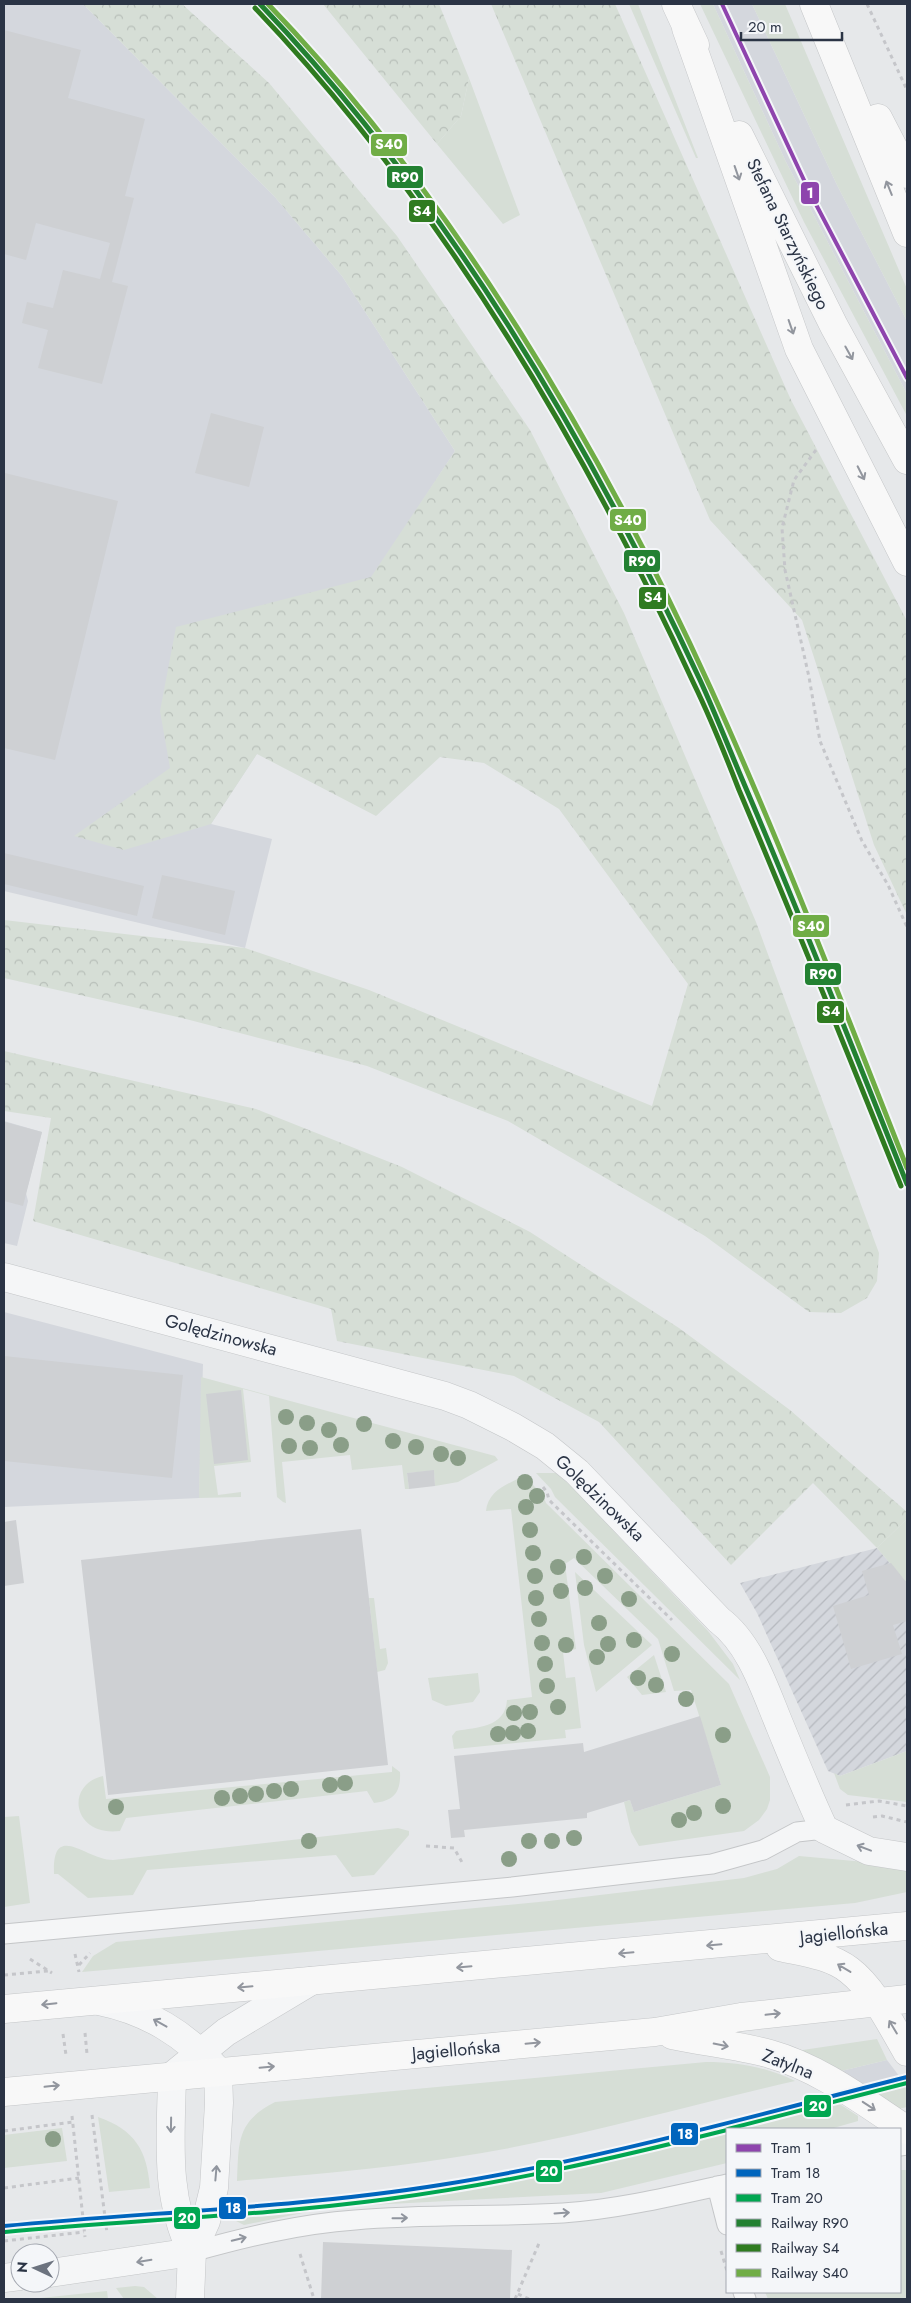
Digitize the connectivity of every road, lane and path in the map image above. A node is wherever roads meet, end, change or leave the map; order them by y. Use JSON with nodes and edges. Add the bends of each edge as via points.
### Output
{"nodes":[{"id":1,"x":816,"y":4,"type":"edge"},
{"id":2,"x":867,"y":4,"type":"edge"},
{"id":3,"x":681,"y":16,"type":"edge"},
{"id":4,"x":907,"y":90,"type":"edge"},
{"id":5,"x":907,"y":174,"type":"edge"},
{"id":6,"x":907,"y":233,"type":"edge"},
{"id":7,"x":821,"y":447,"type":"dead end"},
{"id":8,"x":907,"y":460,"type":"edge"},
{"id":9,"x":907,"y":562,"type":"edge"},
{"id":10,"x":907,"y":927,"type":"edge"},
{"id":11,"x":4,"y":1277,"type":"edge"},
{"id":12,"x":537,"y":1481,"type":"dead end"},
{"id":13,"x":677,"y":1625,"type":"dead end"},
{"id":14,"x":840,"y":1806,"type":"dead end"},
{"id":15,"x":907,"y":1806,"type":"edge"},
{"id":16,"x":824,"y":1829,"type":"junction"},
{"id":17,"x":907,"y":1857,"type":"edge"},
{"id":18,"x":907,"y":1926,"type":"edge"},
{"id":19,"x":4,"y":1934,"type":"edge"},
{"id":20,"x":754,"y":1942,"type":"junction"},
{"id":21,"x":49,"y":1971,"type":"dead end"},
{"id":22,"x":4,"y":1975,"type":"edge"},
{"id":23,"x":311,"y":1981,"type":"junction"},
{"id":24,"x":907,"y":1999,"type":"edge"},
{"id":25,"x":94,"y":2000,"type":"junction"},
{"id":26,"x":878,"y":2003,"type":"junction"},
{"id":27,"x":4,"y":2009,"type":"edge"},
{"id":28,"x":656,"y":2032,"type":"junction"},
{"id":29,"x":200,"y":2051,"type":"junction"},
{"id":30,"x":907,"y":2052,"type":"edge"},
{"id":31,"x":218,"y":2071,"type":"junction"},
{"id":32,"x":172,"y":2076,"type":"junction"},
{"id":33,"x":4,"y":2092,"type":"edge"},
{"id":34,"x":73,"y":2122,"type":"dead end"},
{"id":35,"x":907,"y":2130,"type":"edge"},
{"id":36,"x":4,"y":2131,"type":"edge"},
{"id":37,"x":79,"y":2178,"type":"dead end"},
{"id":38,"x":722,"y":2185,"type":"edge"},
{"id":39,"x":4,"y":2188,"type":"edge"},
{"id":40,"x":726,"y":2217,"type":"edge"},
{"id":41,"x":84,"y":2232,"type":"dead end"},
{"id":42,"x":4,"y":2241,"type":"edge"},
{"id":43,"x":540,"y":2241,"type":"dead end"},
{"id":44,"x":297,"y":2244,"type":"dead end"},
{"id":45,"x":192,"y":2252,"type":"junction"},
{"id":46,"x":60,"y":2272,"type":"edge"},
{"id":47,"x":518,"y":2294,"type":"junction"},
{"id":48,"x":190,"y":2299,"type":"edge"},
{"id":49,"x":314,"y":2299,"type":"edge"},
{"id":50,"x":515,"y":2299,"type":"edge"},
{"id":51,"x":529,"y":2299,"type":"edge"}],
"edges":[{"from":1,"to":5,"type":"main road"},
{"from":6,"to":1,"type":"main road","one_way":true},
{"from":2,"to":4,"type":"path"},
{"from":3,"to":8,"type":"main road","name":"Stefana Starzyńskiego","one_way":true,"via":[[834,326]]},
{"from":3,"to":9,"type":"main road","one_way":true,"via":[[799,349]]},
{"from":7,"to":10,"type":"path","via":[[814,451],[794,480],[782,528],[785,570],[820,741],[862,842]]},
{"from":11,"to":16,"type":"street","name":"Golędzinowska","via":[[445,1396],[493,1416],[545,1446],[608,1502],[728,1627],[745,1649]]},
{"from":12,"to":13,"type":"path","via":[[550,1500]]},
{"from":14,"to":15,"type":"path","via":[[859,1802]]},
{"from":17,"to":16,"type":"street","one_way":true,"via":[[869,1851]]},
{"from":16,"to":19,"type":"lane","via":[[797,1832],[763,1850],[712,1864],[512,1887]]},
{"from":18,"to":20,"type":"main road","name":"Jagiellońska"},
{"from":20,"to":23,"type":"main road","name":"Jagiellońska","one_way":true},
{"from":26,"to":20,"type":"main road","one_way":true,"via":[[849,1970],[818,1955]]},
{"from":21,"to":22,"type":"path"},
{"from":23,"to":25,"type":"main road","name":"Jagiellońska","one_way":true},
{"from":23,"to":29,"type":"street"},
{"from":24,"to":26,"type":"main road","name":"Jagiellońska"},
{"from":25,"to":27,"type":"main road","name":"Jagiellońska","one_way":true},
{"from":29,"to":25,"type":"street","one_way":true,"via":[[176,2032],[141,2012]]},
{"from":28,"to":26,"type":"main road","name":"Jagiellońska","one_way":true,"via":[[741,2017]]},
{"from":30,"to":26,"type":"main road","one_way":true},
{"from":31,"to":28,"type":"main road","name":"Jagiellońska","one_way":true},
{"from":28,"to":35,"type":"main road","name":"Zatylna","one_way":true,"via":[[770,2054],[803,2067]]},
{"from":29,"to":31,"type":"street"},
{"from":29,"to":32,"type":"street"},
{"from":31,"to":32,"type":"main road","name":"Jagiellońska"},
{"from":45,"to":31,"type":"street","one_way":true,"via":[[206,2221],[214,2188]]},
{"from":33,"to":32,"type":"main road","name":"Jagiellońska","one_way":true},
{"from":32,"to":45,"type":"street","one_way":true,"via":[[172,2189],[176,2212]]},
{"from":34,"to":36,"type":"path"},
{"from":37,"to":39,"type":"path"},
{"from":38,"to":40,"type":"lane"},
{"from":45,"to":38,"type":"lane","one_way":true,"via":[[263,2234],[330,2222],[564,2213]]},
{"from":41,"to":42,"type":"path"},
{"from":43,"to":47,"type":"path"},
{"from":44,"to":49,"type":"path"},
{"from":45,"to":46,"type":"street","one_way":true},
{"from":45,"to":48,"type":"street"},
{"from":47,"to":50,"type":"path"},
{"from":47,"to":51,"type":"path"}]}
